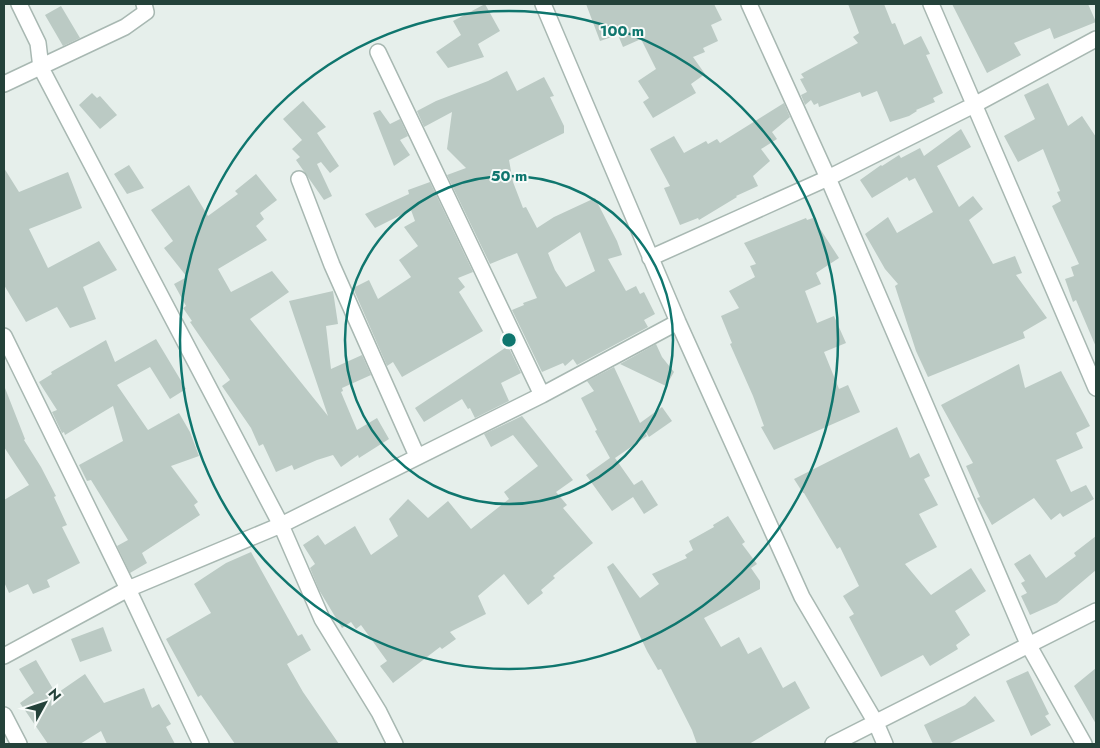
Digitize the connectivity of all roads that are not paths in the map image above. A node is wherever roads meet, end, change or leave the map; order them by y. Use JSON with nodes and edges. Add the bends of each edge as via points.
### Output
{"nodes":[{"id":1,"x":19,"y":4,"type":"edge"},
{"id":2,"x":144,"y":4,"type":"edge"},
{"id":3,"x":543,"y":4,"type":"edge"},
{"id":4,"x":749,"y":4,"type":"edge"},
{"id":5,"x":931,"y":4,"type":"edge"},
{"id":6,"x":1096,"y":39,"type":"edge"},
{"id":7,"x":378,"y":52,"type":"dead end"},
{"id":8,"x":40,"y":68,"type":"junction"},
{"id":9,"x":4,"y":84,"type":"edge"},
{"id":10,"x":974,"y":105,"type":"junction"},
{"id":11,"x":828,"y":178,"type":"junction"},
{"id":12,"x":299,"y":179,"type":"dead end"},
{"id":13,"x":650,"y":258,"type":"junction"},
{"id":14,"x":678,"y":322,"type":"junction"},
{"id":15,"x":4,"y":336,"type":"edge"},
{"id":16,"x":1096,"y":388,"type":"edge"},
{"id":17,"x":542,"y":394,"type":"junction"},
{"id":18,"x":417,"y":456,"type":"junction"},
{"id":19,"x":281,"y":525,"type":"junction"},
{"id":20,"x":128,"y":589,"type":"junction"},
{"id":21,"x":1096,"y":611,"type":"edge"},
{"id":22,"x":1029,"y":646,"type":"junction"},
{"id":23,"x":4,"y":656,"type":"edge"},
{"id":24,"x":4,"y":715,"type":"edge"},
{"id":25,"x":876,"y":723,"type":"junction"},
{"id":26,"x":19,"y":744,"type":"edge"},
{"id":27,"x":201,"y":744,"type":"edge"},
{"id":28,"x":395,"y":744,"type":"edge"},
{"id":29,"x":833,"y":744,"type":"edge"},
{"id":30,"x":885,"y":744,"type":"edge"},
{"id":31,"x":1084,"y":744,"type":"edge"}],
"edges":[{"from":1,"to":8,"type":"street","via":[[38,43]]},
{"from":2,"to":8,"type":"street","via":[[146,12],[126,28]]},
{"from":3,"to":13,"type":"street"},
{"from":4,"to":11,"type":"street"},
{"from":5,"to":10,"type":"street"},
{"from":6,"to":10,"type":"street"},
{"from":7,"to":17,"type":"street"},
{"from":8,"to":9,"type":"street"},
{"from":8,"to":19,"type":"street"},
{"from":10,"to":11,"type":"street"},
{"from":10,"to":16,"type":"street"},
{"from":11,"to":13,"type":"street"},
{"from":11,"to":22,"type":"street"},
{"from":12,"to":18,"type":"street","via":[[332,266]]},
{"from":13,"to":14,"type":"street"},
{"from":14,"to":17,"type":"street"},
{"from":14,"to":25,"type":"street","via":[[802,597]]},
{"from":15,"to":20,"type":"street"},
{"from":17,"to":18,"type":"street"},
{"from":18,"to":19,"type":"street"},
{"from":19,"to":20,"type":"street"},
{"from":19,"to":28,"type":"street","via":[[322,619]]},
{"from":20,"to":23,"type":"street"},
{"from":20,"to":27,"type":"street"},
{"from":21,"to":22,"type":"street"},
{"from":22,"to":25,"type":"street"},
{"from":22,"to":31,"type":"street"},
{"from":24,"to":26,"type":"street"},
{"from":25,"to":29,"type":"street"},
{"from":25,"to":30,"type":"street"}]}
